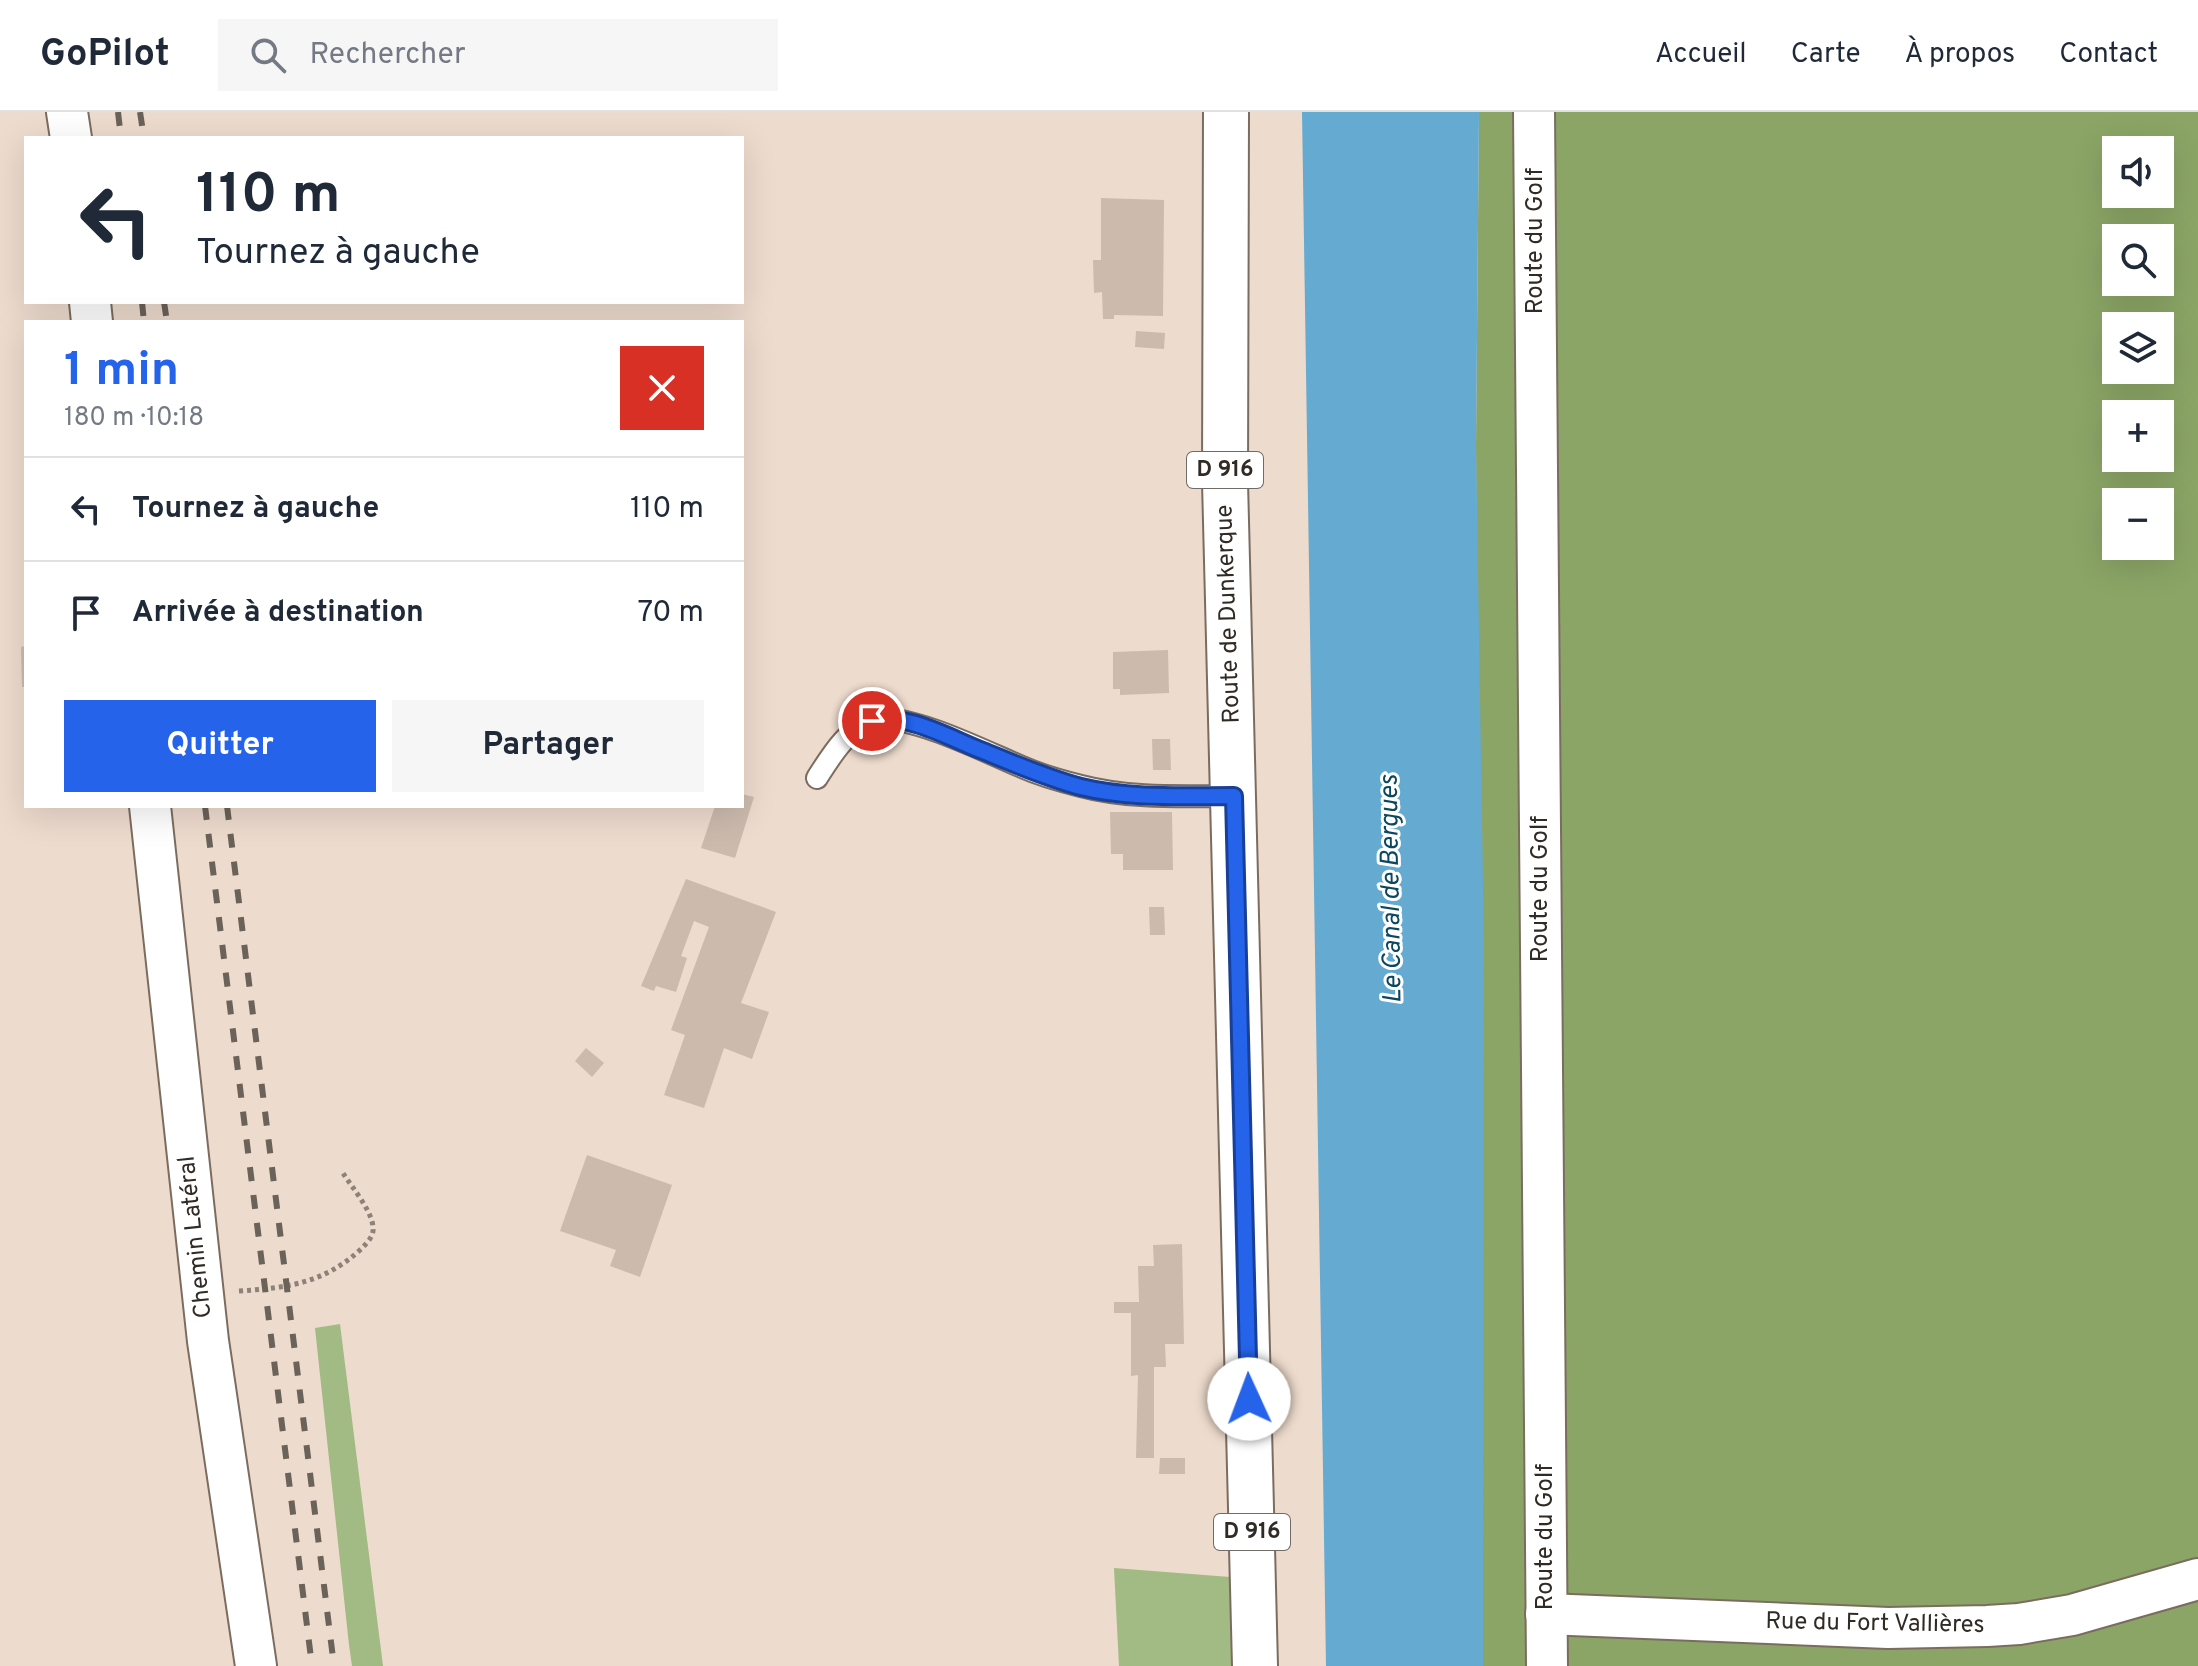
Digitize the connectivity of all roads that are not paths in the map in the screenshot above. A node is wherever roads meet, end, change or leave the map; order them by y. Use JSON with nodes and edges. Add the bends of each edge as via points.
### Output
{"nodes":[{"id":1,"x":67,"y":112,"type":"edge"},
{"id":2,"x":1226,"y":112,"type":"edge"},
{"id":3,"x":1534,"y":112,"type":"edge"},
{"id":4,"x":71,"y":136,"type":"edge"},
{"id":5,"x":817,"y":778,"type":"dead end"},
{"id":6,"x":150,"y":808,"type":"edge"},
{"id":7,"x":1234,"y":812,"type":"junction"},
{"id":8,"x":2198,"y":1579,"type":"edge"},
{"id":9,"x":1546,"y":1614,"type":"junction"},
{"id":10,"x":256,"y":1666,"type":"edge"},
{"id":11,"x":1255,"y":1666,"type":"edge"},
{"id":12,"x":1547,"y":1666,"type":"edge"}],
"edges":[{"from":1,"to":4,"type":"street"},
{"from":2,"to":7,"type":"main road","name":"Route de Dunkerque","number":"D 916","via":[[1225,482]]},
{"from":3,"to":9,"type":"street","name":"Route du Golf"},
{"from":5,"to":7,"type":"lane","via":[[857,729],[892,719],[1094,789]]},
{"from":6,"to":10,"type":"street","name":"Chemin Latéral","via":[[202,1294]]},
{"from":7,"to":11,"type":"main road","number":"D 916"},
{"from":8,"to":9,"type":"street","name":"Rue du Fort Vallières","via":[[2059,1617],[1987,1626],[1888,1628]]},
{"from":9,"to":12,"type":"street","name":"Route du Golf"}]}
